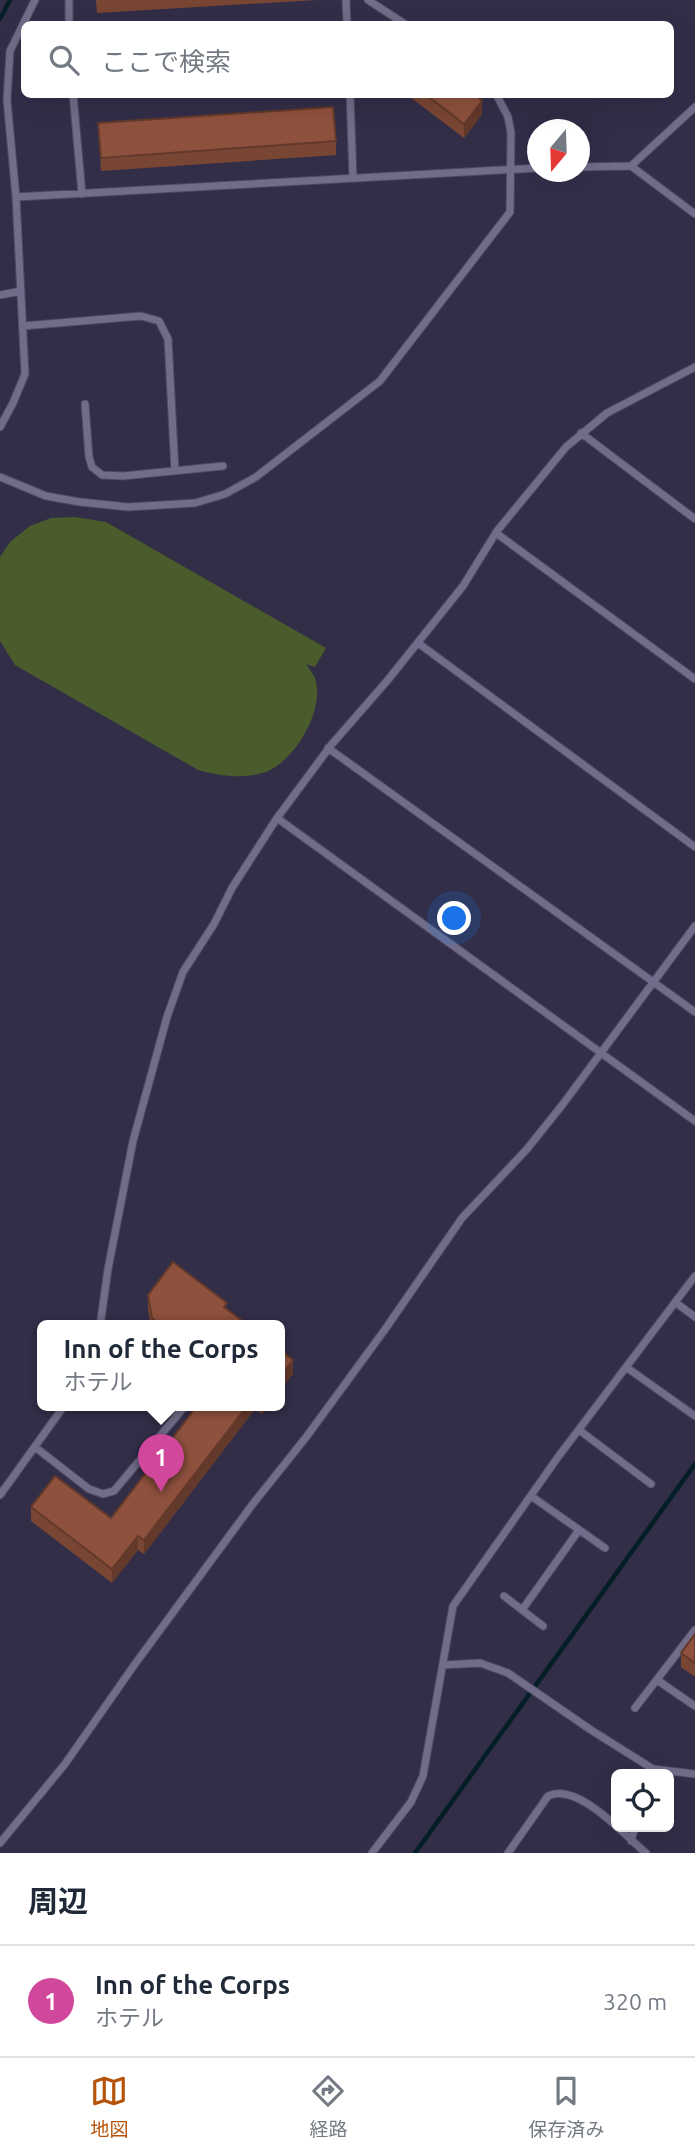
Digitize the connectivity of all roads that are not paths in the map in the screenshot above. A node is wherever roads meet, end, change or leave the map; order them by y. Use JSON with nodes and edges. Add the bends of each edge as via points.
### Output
{"nodes":[{"id":1,"x":34,"y":0,"type":"edge"},
{"id":2,"x":69,"y":0,"type":"edge"},
{"id":3,"x":368,"y":0,"type":"edge"},
{"id":4,"x":348,"y":2,"type":"edge"},
{"id":5,"x":24,"y":21,"type":"edge"},
{"id":6,"x":69,"y":21,"type":"edge"},
{"id":7,"x":347,"y":21,"type":"edge"},
{"id":8,"x":400,"y":21,"type":"edge"},
{"id":9,"x":21,"y":28,"type":"edge"},
{"id":10,"x":73,"y":98,"type":"edge"},
{"id":11,"x":350,"y":98,"type":"edge"},
{"id":12,"x":498,"y":98,"type":"edge"},
{"id":13,"x":695,"y":107,"type":"edge"},
{"id":14,"x":631,"y":166,"type":"junction"},
{"id":15,"x":590,"y":167,"type":"edge"},
{"id":16,"x":527,"y":168,"type":"edge"},
{"id":17,"x":509,"y":169,"type":"junction"},
{"id":18,"x":353,"y":178,"type":"junction"},
{"id":19,"x":82,"y":194,"type":"junction"},
{"id":20,"x":16,"y":197,"type":"junction"},
{"id":21,"x":695,"y":214,"type":"edge"},
{"id":22,"x":21,"y":291,"type":"junction"},
{"id":23,"x":0,"y":295,"type":"edge"},
{"id":24,"x":23,"y":326,"type":"junction"},
{"id":25,"x":695,"y":367,"type":"edge"},
{"id":26,"x":85,"y":404,"type":"dead end"},
{"id":27,"x":0,"y":427,"type":"edge"},
{"id":28,"x":581,"y":433,"type":"junction"},
{"id":29,"x":223,"y":466,"type":"dead end"},
{"id":30,"x":175,"y":471,"type":"junction"},
{"id":31,"x":0,"y":477,"type":"edge"},
{"id":32,"x":695,"y":519,"type":"edge"},
{"id":33,"x":496,"y":533,"type":"junction"},
{"id":34,"x":418,"y":643,"type":"junction"},
{"id":35,"x":695,"y":679,"type":"edge"},
{"id":36,"x":328,"y":748,"type":"junction"},
{"id":37,"x":277,"y":818,"type":"junction"},
{"id":38,"x":695,"y":847,"type":"edge"},
{"id":39,"x":695,"y":926,"type":"edge"},
{"id":40,"x":653,"y":982,"type":"junction"},
{"id":41,"x":695,"y":1012,"type":"edge"},
{"id":42,"x":602,"y":1053,"type":"junction"},
{"id":43,"x":695,"y":1121,"type":"edge"},
{"id":44,"x":695,"y":1276,"type":"edge"},
{"id":45,"x":675,"y":1302,"type":"junction"},
{"id":46,"x":695,"y":1317,"type":"edge"},
{"id":47,"x":103,"y":1320,"type":"edge"},
{"id":48,"x":626,"y":1367,"type":"junction"},
{"id":49,"x":60,"y":1411,"type":"edge"},
{"id":50,"x":181,"y":1411,"type":"edge"},
{"id":51,"x":695,"y":1416,"type":"edge"},
{"id":52,"x":579,"y":1430,"type":"junction"},
{"id":53,"x":35,"y":1447,"type":"junction"},
{"id":54,"x":650,"y":1484,"type":"dead end"},
{"id":55,"x":0,"y":1495,"type":"edge"},
{"id":56,"x":531,"y":1496,"type":"junction"},
{"id":57,"x":579,"y":1530,"type":"junction"},
{"id":58,"x":605,"y":1548,"type":"dead end"},
{"id":59,"x":504,"y":1596,"type":"dead end"},
{"id":60,"x":522,"y":1610,"type":"junction"},
{"id":61,"x":543,"y":1626,"type":"dead end"},
{"id":62,"x":695,"y":1630,"type":"edge"},
{"id":63,"x":443,"y":1665,"type":"junction"},
{"id":64,"x":657,"y":1680,"type":"junction"},
{"id":65,"x":695,"y":1706,"type":"edge"},
{"id":66,"x":635,"y":1708,"type":"dead end"},
{"id":67,"x":648,"y":1769,"type":"edge"},
{"id":68,"x":674,"y":1773,"type":"edge"},
{"id":69,"x":695,"y":1774,"type":"edge"},
{"id":70,"x":634,"y":1832,"type":"edge"},
{"id":71,"x":631,"y":1841,"type":"junction"},
{"id":72,"x":0,"y":1843,"type":"edge"},
{"id":73,"x":372,"y":1853,"type":"edge"},
{"id":74,"x":508,"y":1853,"type":"edge"},
{"id":75,"x":646,"y":1853,"type":"edge"}],
"edges":[{"from":1,"to":5,"type":"lane"},
{"from":2,"to":6,"type":"lane"},
{"from":3,"to":8,"type":"lane"},
{"from":4,"to":7,"type":"lane"},
{"from":9,"to":20,"type":"lane","via":[[10,51],[7,100]]},
{"from":10,"to":19,"type":"lane"},
{"from":11,"to":18,"type":"lane"},
{"from":12,"to":17,"type":"lane","via":[[511,133]]},
{"from":13,"to":14,"type":"lane"},
{"from":14,"to":15,"type":"lane"},
{"from":14,"to":21,"type":"lane"},
{"from":16,"to":17,"type":"lane"},
{"from":17,"to":18,"type":"lane"},
{"from":17,"to":31,"type":"lane","via":[[510,212],[380,381],[256,477],[195,503],[128,507],[46,496]]},
{"from":18,"to":19,"type":"lane"},
{"from":19,"to":20,"type":"lane"},
{"from":20,"to":22,"type":"lane"},
{"from":22,"to":23,"type":"lane"},
{"from":22,"to":24,"type":"lane"},
{"from":24,"to":27,"type":"lane","via":[[25,374]]},
{"from":24,"to":30,"type":"lane","via":[[141,316],[159,321],[168,339]]},
{"from":25,"to":28,"type":"lane","via":[[607,413]]},
{"from":26,"to":30,"type":"lane","via":[[92,467],[102,475]]},
{"from":28,"to":32,"type":"lane"},
{"from":28,"to":33,"type":"lane"},
{"from":29,"to":30,"type":"lane"},
{"from":33,"to":34,"type":"lane","via":[[463,586]]},
{"from":33,"to":35,"type":"lane"},
{"from":34,"to":36,"type":"lane"},
{"from":34,"to":38,"type":"lane"},
{"from":36,"to":37,"type":"lane"},
{"from":36,"to":40,"type":"lane"},
{"from":37,"to":42,"type":"lane"},
{"from":37,"to":47,"type":"lane","via":[[179,983],[133,1142],[108,1269]]},
{"from":39,"to":40,"type":"lane"},
{"from":40,"to":41,"type":"lane"},
{"from":40,"to":42,"type":"lane"},
{"from":42,"to":43,"type":"lane"},
{"from":42,"to":72,"type":"lane","via":[[527,1149],[462,1219],[65,1764]]},
{"from":44,"to":45,"type":"lane"},
{"from":45,"to":46,"type":"lane"},
{"from":45,"to":48,"type":"lane"},
{"from":48,"to":51,"type":"lane"},
{"from":48,"to":52,"type":"lane"},
{"from":49,"to":53,"type":"lane"},
{"from":50,"to":53,"type":"lane","via":[[114,1491],[103,1494],[89,1489]]},
{"from":52,"to":54,"type":"lane"},
{"from":52,"to":56,"type":"lane"},
{"from":53,"to":55,"type":"lane"},
{"from":56,"to":57,"type":"lane"},
{"from":56,"to":63,"type":"lane","via":[[453,1606]]},
{"from":57,"to":58,"type":"lane"},
{"from":57,"to":60,"type":"lane"},
{"from":59,"to":60,"type":"lane"},
{"from":60,"to":61,"type":"lane"},
{"from":62,"to":64,"type":"lane"},
{"from":63,"to":67,"type":"lane","via":[[480,1663],[508,1673]]},
{"from":63,"to":73,"type":"lane","via":[[423,1776],[411,1802]]},
{"from":64,"to":65,"type":"lane"},
{"from":64,"to":66,"type":"lane"},
{"from":68,"to":69,"type":"lane"},
{"from":70,"to":71,"type":"lane"},
{"from":71,"to":74,"type":"lane","via":[[593,1807],[556,1792],[548,1796]]},
{"from":71,"to":75,"type":"lane"}]}
